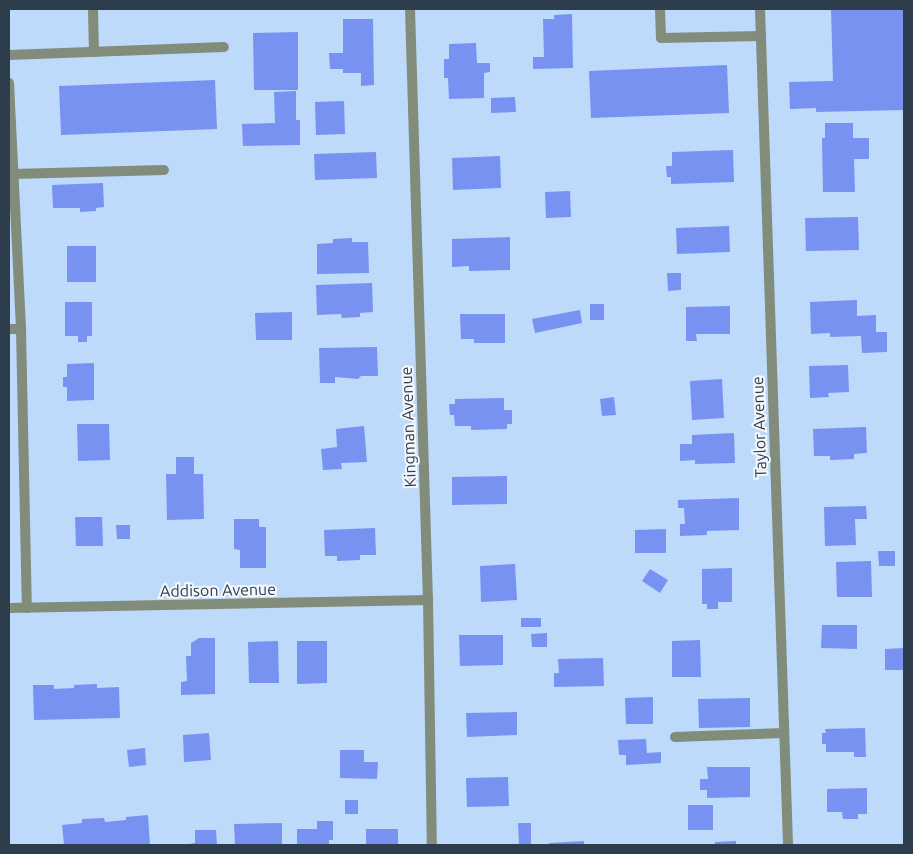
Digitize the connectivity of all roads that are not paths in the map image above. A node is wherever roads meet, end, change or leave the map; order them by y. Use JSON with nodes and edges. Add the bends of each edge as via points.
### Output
{"nodes":[{"id":1,"x":93,"y":9,"type":"edge"},
{"id":2,"x":410,"y":9,"type":"edge"},
{"id":3,"x":660,"y":9,"type":"edge"},
{"id":4,"x":760,"y":9,"type":"edge"},
{"id":5,"x":761,"y":36,"type":"junction"},
{"id":6,"x":224,"y":47,"type":"dead end"},
{"id":7,"x":94,"y":52,"type":"junction"},
{"id":8,"x":9,"y":55,"type":"edge"},
{"id":9,"x":9,"y":83,"type":"edge"},
{"id":10,"x":164,"y":170,"type":"dead end"},
{"id":11,"x":13,"y":174,"type":"junction"},
{"id":12,"x":9,"y":329,"type":"edge"},
{"id":13,"x":21,"y":329,"type":"junction"},
{"id":14,"x":428,"y":600,"type":"junction"},
{"id":15,"x":9,"y":608,"type":"edge"},
{"id":16,"x":27,"y":608,"type":"junction"},
{"id":17,"x":784,"y":733,"type":"junction"},
{"id":18,"x":675,"y":736,"type":"dead end"},
{"id":19,"x":432,"y":845,"type":"edge"},
{"id":20,"x":788,"y":845,"type":"edge"}],
"edges":[{"from":1,"to":7,"type":"street"},
{"from":2,"to":14,"type":"street","name":"Kingman Avenue"},
{"from":3,"to":5,"type":"street","via":[[661,38]]},
{"from":4,"to":5,"type":"street","name":"Taylor Avenue"},
{"from":5,"to":17,"type":"street","name":"Taylor Avenue"},
{"from":6,"to":7,"type":"street"},
{"from":7,"to":8,"type":"street"},
{"from":9,"to":11,"type":"street"},
{"from":10,"to":11,"type":"street"},
{"from":11,"to":13,"type":"street"},
{"from":12,"to":13,"type":"street"},
{"from":13,"to":16,"type":"street"},
{"from":14,"to":16,"type":"street","name":"Addison Avenue"},
{"from":14,"to":19,"type":"street","name":"Kingman Avenue"},
{"from":15,"to":16,"type":"street","name":"Addison Avenue"},
{"from":17,"to":18,"type":"street"},
{"from":17,"to":20,"type":"street","name":"Taylor Avenue"}]}
